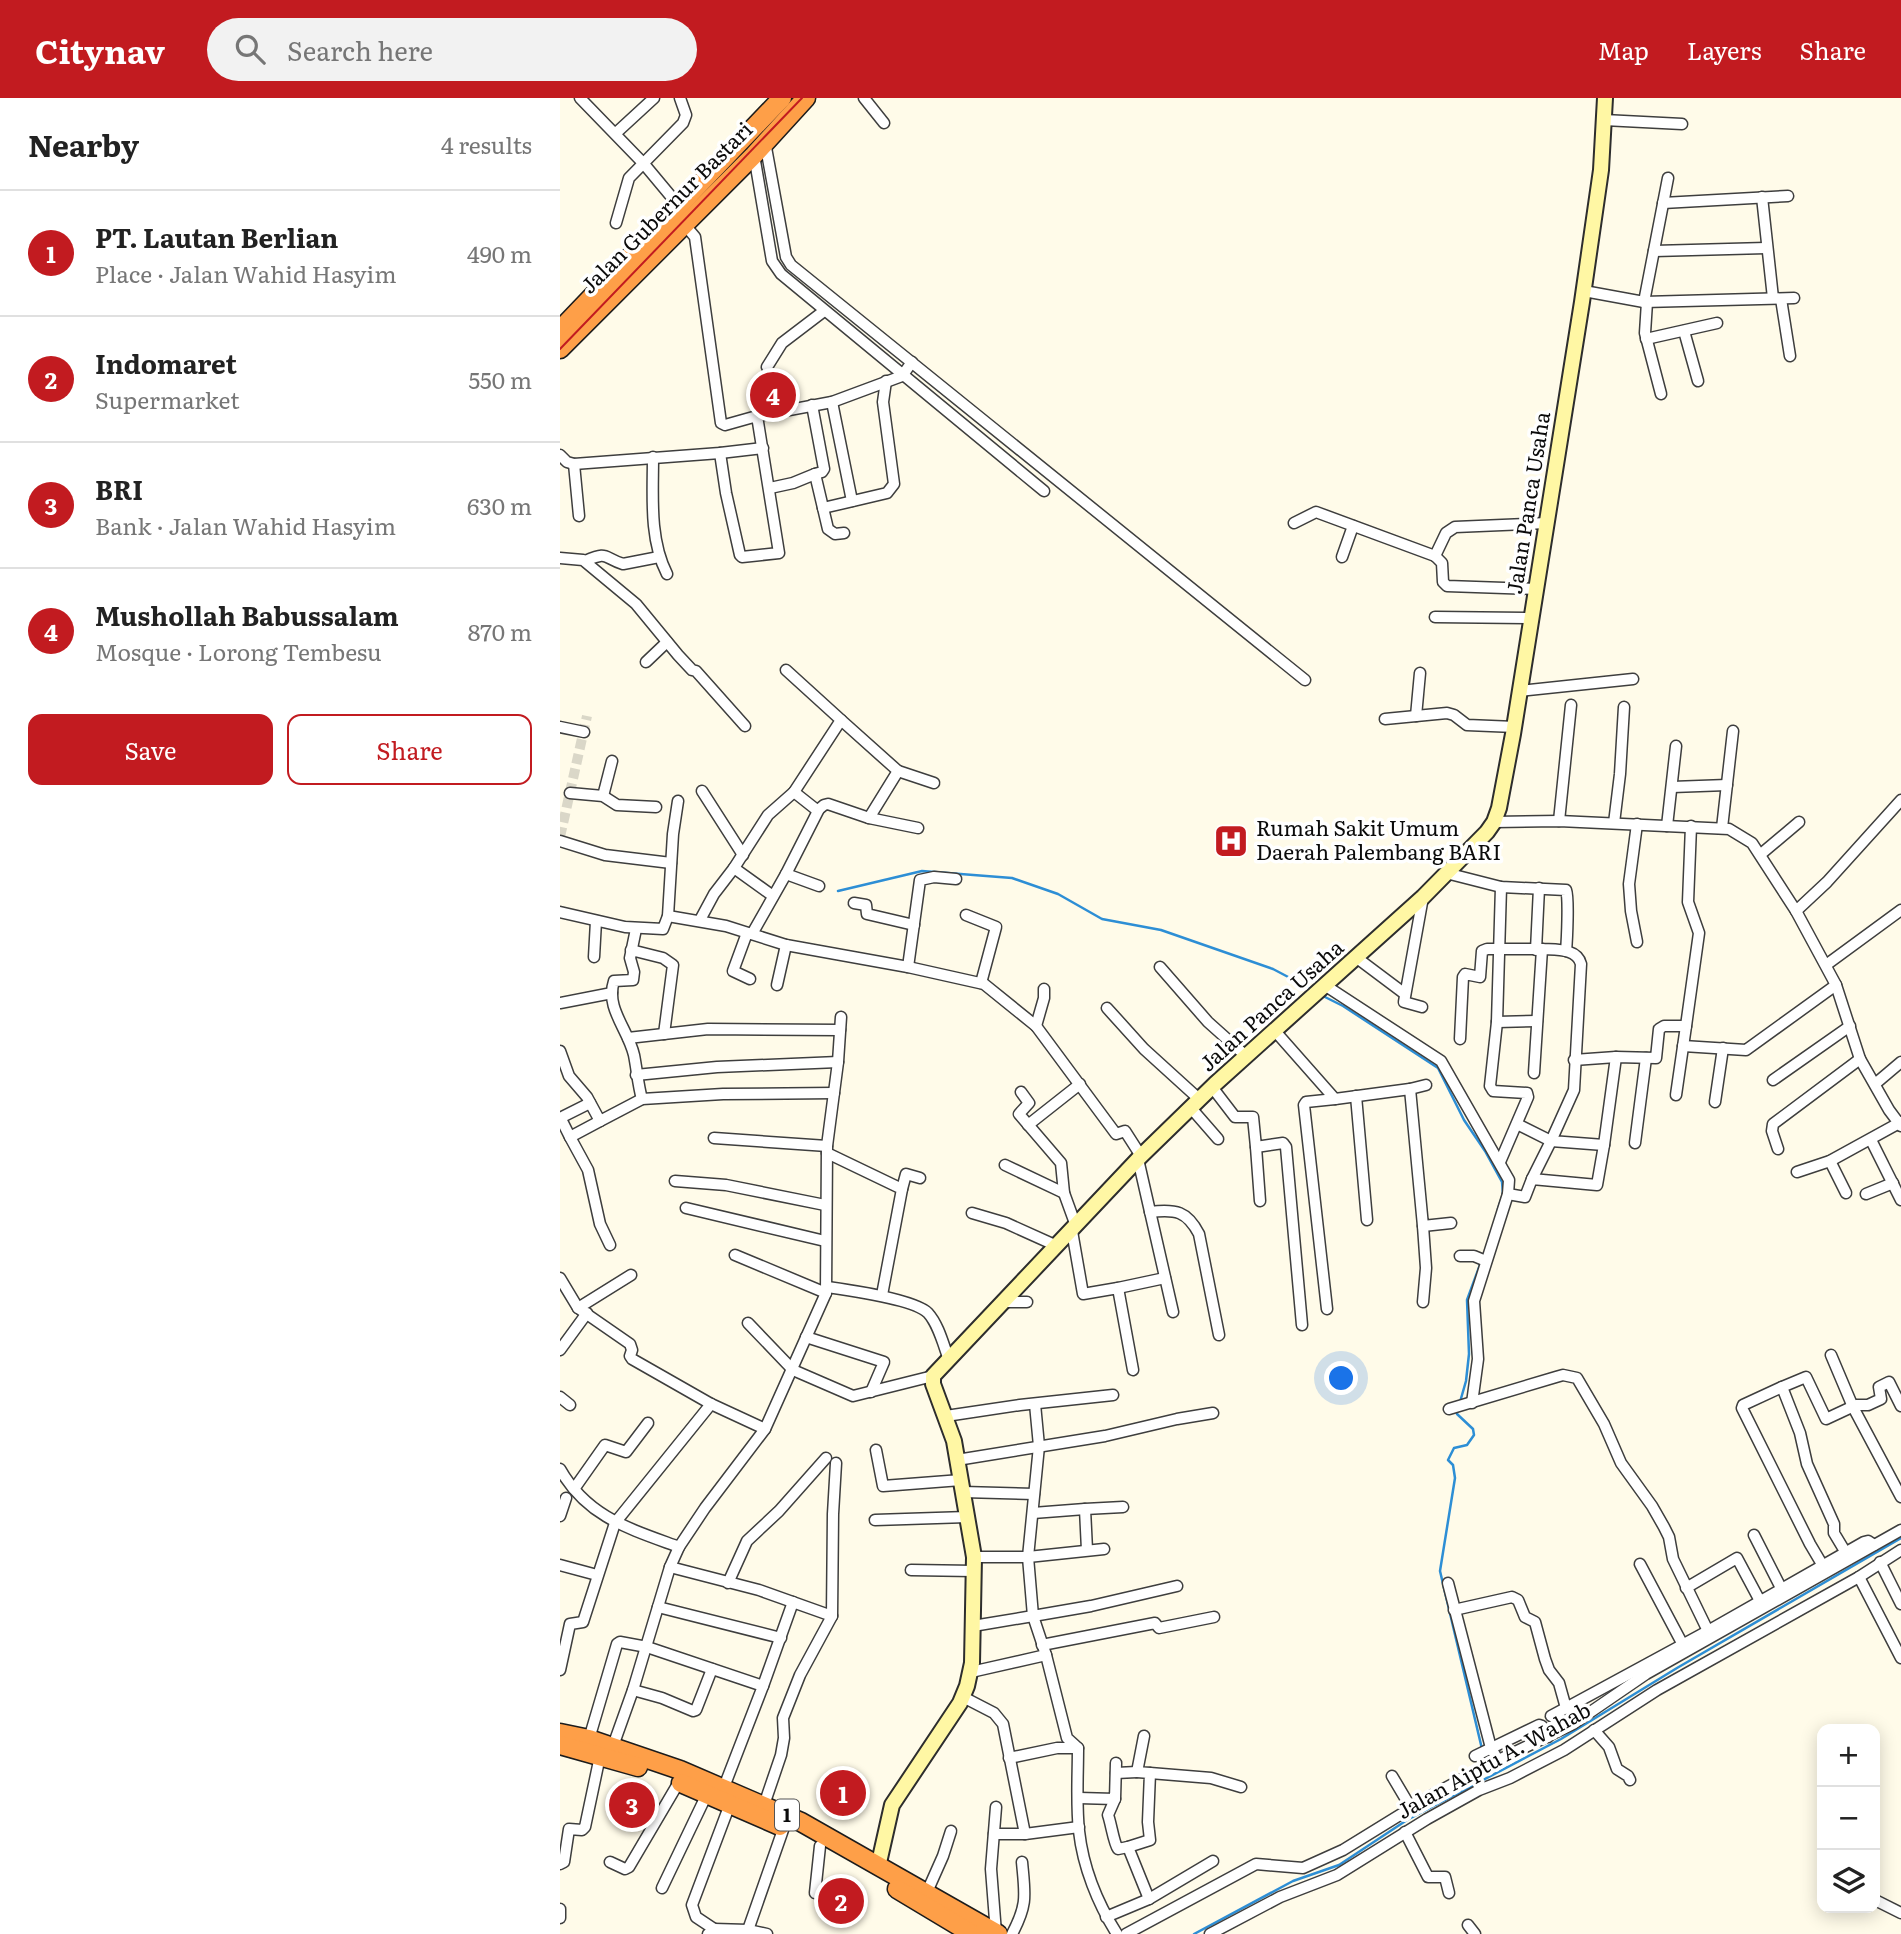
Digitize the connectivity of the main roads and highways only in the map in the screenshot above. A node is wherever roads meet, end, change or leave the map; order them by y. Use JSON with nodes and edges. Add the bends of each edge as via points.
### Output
{"nodes":[{"id":1,"x":782,"y":98,"type":"edge"},
{"id":2,"x":806,"y":98,"type":"edge"},
{"id":3,"x":602,"y":296,"type":"junction"},
{"id":4,"x":560,"y":330,"type":"edge"},
{"id":5,"x":560,"y":349,"type":"edge"},
{"id":6,"x":560,"y":1733,"type":"edge"},
{"id":7,"x":560,"y":1745,"type":"edge"},
{"id":8,"x":607,"y":1751,"type":"junction"},
{"id":9,"x":720,"y":1795,"type":"junction"},
{"id":10,"x":953,"y":1929,"type":"edge"},
{"id":11,"x":972,"y":1934,"type":"edge"},
{"id":12,"x":1002,"y":1934,"type":"edge"}],
"edges":[{"from":1,"to":3,"type":"highway","name":"Jalan Gubernur Bastari","via":[[679,205]]},
{"from":2,"to":3,"type":"highway","name":"Jalan Gubernur Bastari","via":[[684,224]]},
{"from":3,"to":4,"type":"highway","name":"Jalan Gubernur Bastari"},
{"from":3,"to":5,"type":"highway","name":"Jalan Gubernur Bastari"},
{"from":6,"to":8,"type":"highway","number":"1","via":[[589,1739]]},
{"from":7,"to":8,"type":"highway","number":"1"},
{"from":8,"to":9,"type":"highway","number":"1"},
{"from":8,"to":9,"type":"highway","number":"1"},
{"from":9,"to":10,"type":"highway","number":"1","via":[[820,1846]]},
{"from":9,"to":12,"type":"highway","number":"1","via":[[764,1805],[801,1822]]},
{"from":10,"to":11,"type":"highway","number":"1"}]}
